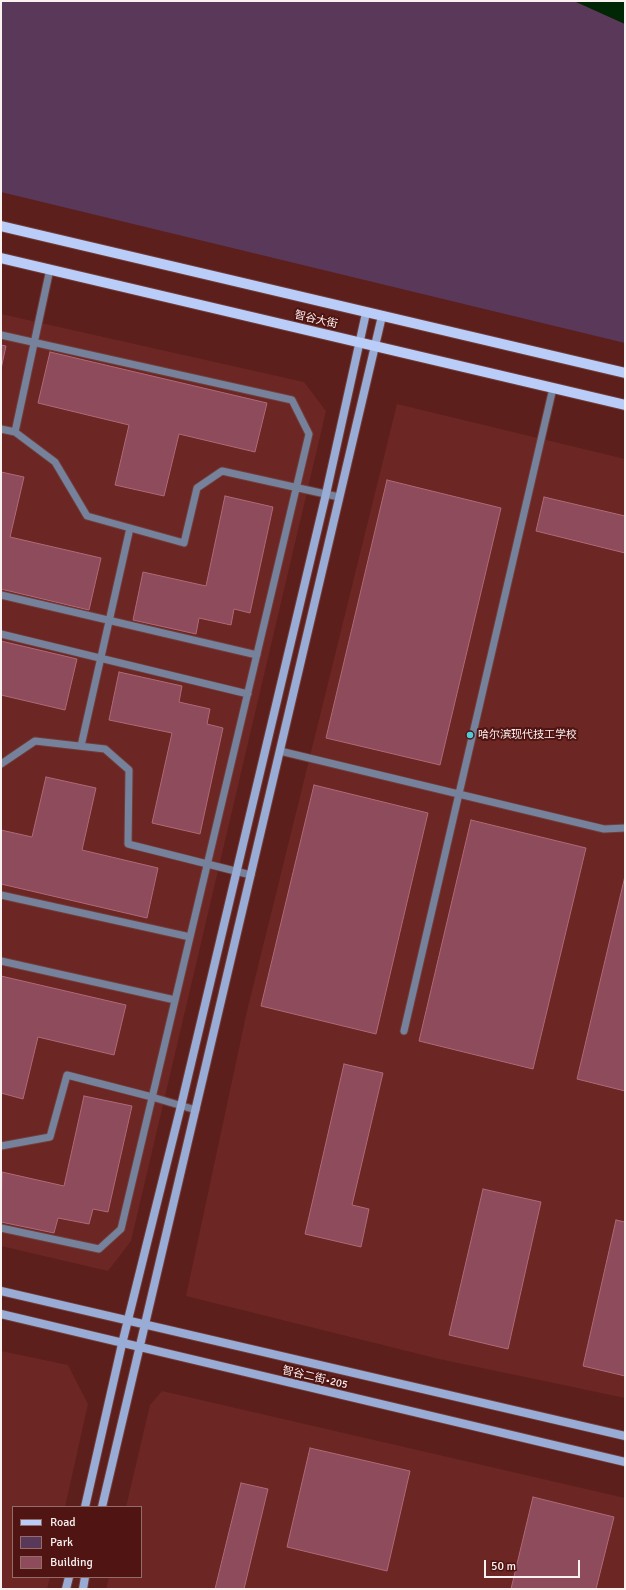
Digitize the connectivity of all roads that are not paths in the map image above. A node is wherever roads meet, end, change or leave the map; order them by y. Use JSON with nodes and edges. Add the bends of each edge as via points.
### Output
{"nodes":[{"id":1,"x":1,"y":226,"type":"edge"},
{"id":2,"x":1,"y":258,"type":"edge"},
{"id":3,"x":50,"y":269,"type":"junction"},
{"id":4,"x":366,"y":313,"type":"junction"},
{"id":5,"x":382,"y":316,"type":"junction"},
{"id":6,"x":1,"y":335,"type":"edge"},
{"id":7,"x":34,"y":342,"type":"junction"},
{"id":8,"x":361,"y":343,"type":"junction"},
{"id":9,"x":376,"y":346,"type":"junction"},
{"id":10,"x":625,"y":373,"type":"edge"},
{"id":11,"x":553,"y":388,"type":"junction"},
{"id":12,"x":625,"y":405,"type":"edge"},
{"id":13,"x":1,"y":429,"type":"edge"},
{"id":14,"x":15,"y":432,"type":"junction"},
{"id":15,"x":296,"y":487,"type":"junction"},
{"id":16,"x":326,"y":494,"type":"junction"},
{"id":17,"x":339,"y":497,"type":"junction"},
{"id":18,"x":130,"y":528,"type":"junction"},
{"id":19,"x":1,"y":595,"type":"edge"},
{"id":20,"x":109,"y":620,"type":"junction"},
{"id":21,"x":1,"y":634,"type":"edge"},
{"id":22,"x":257,"y":655,"type":"junction"},
{"id":23,"x":101,"y":658,"type":"junction"},
{"id":24,"x":248,"y":694,"type":"junction"},
{"id":25,"x":81,"y":746,"type":"junction"},
{"id":26,"x":280,"y":751,"type":"junction"},
{"id":27,"x":1,"y":764,"type":"edge"},
{"id":28,"x":459,"y":794,"type":"junction"},
{"id":29,"x":625,"y":828,"type":"edge"},
{"id":30,"x":207,"y":864,"type":"junction"},
{"id":31,"x":236,"y":872,"type":"junction"},
{"id":32,"x":251,"y":875,"type":"junction"},
{"id":33,"x":1,"y":895,"type":"edge"},
{"id":34,"x":190,"y":937,"type":"junction"},
{"id":35,"x":1,"y":961,"type":"edge"},
{"id":36,"x":175,"y":1000,"type":"junction"},
{"id":37,"x":404,"y":1031,"type":"dead end"},
{"id":38,"x":152,"y":1096,"type":"junction"},
{"id":39,"x":181,"y":1106,"type":"junction"},
{"id":40,"x":196,"y":1110,"type":"junction"},
{"id":41,"x":1,"y":1146,"type":"edge"},
{"id":42,"x":1,"y":1228,"type":"edge"},
{"id":43,"x":1,"y":1291,"type":"edge"},
{"id":44,"x":1,"y":1314,"type":"edge"},
{"id":45,"x":128,"y":1321,"type":"junction"},
{"id":46,"x":144,"y":1325,"type":"junction"},
{"id":47,"x":122,"y":1344,"type":"junction"},
{"id":48,"x":139,"y":1347,"type":"junction"},
{"id":49,"x":625,"y":1436,"type":"edge"},
{"id":50,"x":625,"y":1462,"type":"edge"},
{"id":51,"x":85,"y":1506,"type":"edge"},
{"id":52,"x":102,"y":1506,"type":"edge"},
{"id":53,"x":69,"y":1578,"type":"edge"},
{"id":54,"x":85,"y":1578,"type":"edge"},
{"id":55,"x":66,"y":1589,"type":"edge"},
{"id":56,"x":83,"y":1589,"type":"edge"}],
"edges":[{"from":1,"to":4,"type":"main road","name":"智谷大街"},
{"from":2,"to":3,"type":"main road","name":"智谷大街"},
{"from":3,"to":7,"type":"lane"},
{"from":3,"to":8,"type":"main road","name":"智谷大街"},
{"from":4,"to":5,"type":"main road","name":"智谷大街"},
{"from":4,"to":8,"type":"street"},
{"from":5,"to":9,"type":"street"},
{"from":5,"to":10,"type":"main road","name":"智谷大街"},
{"from":6,"to":7,"type":"lane"},
{"from":7,"to":14,"type":"lane"},
{"from":7,"to":15,"type":"lane","via":[[292,400],[309,434]]},
{"from":8,"to":9,"type":"main road","name":"智谷大街"},
{"from":8,"to":16,"type":"street"},
{"from":9,"to":11,"type":"main road","name":"智谷大街"},
{"from":9,"to":17,"type":"street"},
{"from":11,"to":12,"type":"main road","name":"智谷大街"},
{"from":11,"to":28,"type":"lane"},
{"from":13,"to":14,"type":"lane"},
{"from":14,"to":18,"type":"lane","via":[[55,462],[87,516]]},
{"from":15,"to":16,"type":"lane"},
{"from":15,"to":18,"type":"lane","via":[[222,470],[197,488],[184,543]]},
{"from":15,"to":22,"type":"lane"},
{"from":16,"to":17,"type":"lane"},
{"from":16,"to":31,"type":"street"},
{"from":17,"to":26,"type":"street"},
{"from":18,"to":20,"type":"lane"},
{"from":19,"to":20,"type":"lane"},
{"from":20,"to":22,"type":"lane"},
{"from":20,"to":23,"type":"lane"},
{"from":21,"to":23,"type":"lane"},
{"from":22,"to":24,"type":"lane"},
{"from":23,"to":24,"type":"lane"},
{"from":23,"to":25,"type":"lane"},
{"from":24,"to":30,"type":"lane"},
{"from":25,"to":27,"type":"lane","via":[[35,741]]},
{"from":25,"to":30,"type":"lane","via":[[105,749],[129,770],[128,844]]},
{"from":26,"to":28,"type":"lane"},
{"from":26,"to":32,"type":"street"},
{"from":28,"to":29,"type":"lane","via":[[604,829]]},
{"from":28,"to":37,"type":"lane"},
{"from":30,"to":31,"type":"lane"},
{"from":30,"to":34,"type":"lane"},
{"from":31,"to":32,"type":"lane"},
{"from":31,"to":39,"type":"street"},
{"from":32,"to":40,"type":"street"},
{"from":33,"to":34,"type":"lane"},
{"from":34,"to":36,"type":"lane"},
{"from":35,"to":36,"type":"lane"},
{"from":36,"to":38,"type":"lane"},
{"from":38,"to":39,"type":"lane"},
{"from":38,"to":41,"type":"lane","via":[[67,1075],[50,1137]]},
{"from":38,"to":42,"type":"lane","via":[[121,1229],[99,1249]]},
{"from":39,"to":40,"type":"lane"},
{"from":39,"to":45,"type":"street"},
{"from":40,"to":46,"type":"street"},
{"from":43,"to":45,"type":"street","name":"智谷二街•205"},
{"from":44,"to":47,"type":"street","name":"智谷二街•205"},
{"from":45,"to":46,"type":"street","name":"智谷二街•205"},
{"from":45,"to":47,"type":"street"},
{"from":46,"to":48,"type":"street"},
{"from":46,"to":49,"type":"street","name":"智谷二街•205"},
{"from":47,"to":48,"type":"street","name":"智谷二街•205"},
{"from":47,"to":51,"type":"street"},
{"from":48,"to":50,"type":"street","name":"智谷二街•205"},
{"from":48,"to":52,"type":"street"},
{"from":53,"to":55,"type":"street"},
{"from":54,"to":56,"type":"street"}]}
